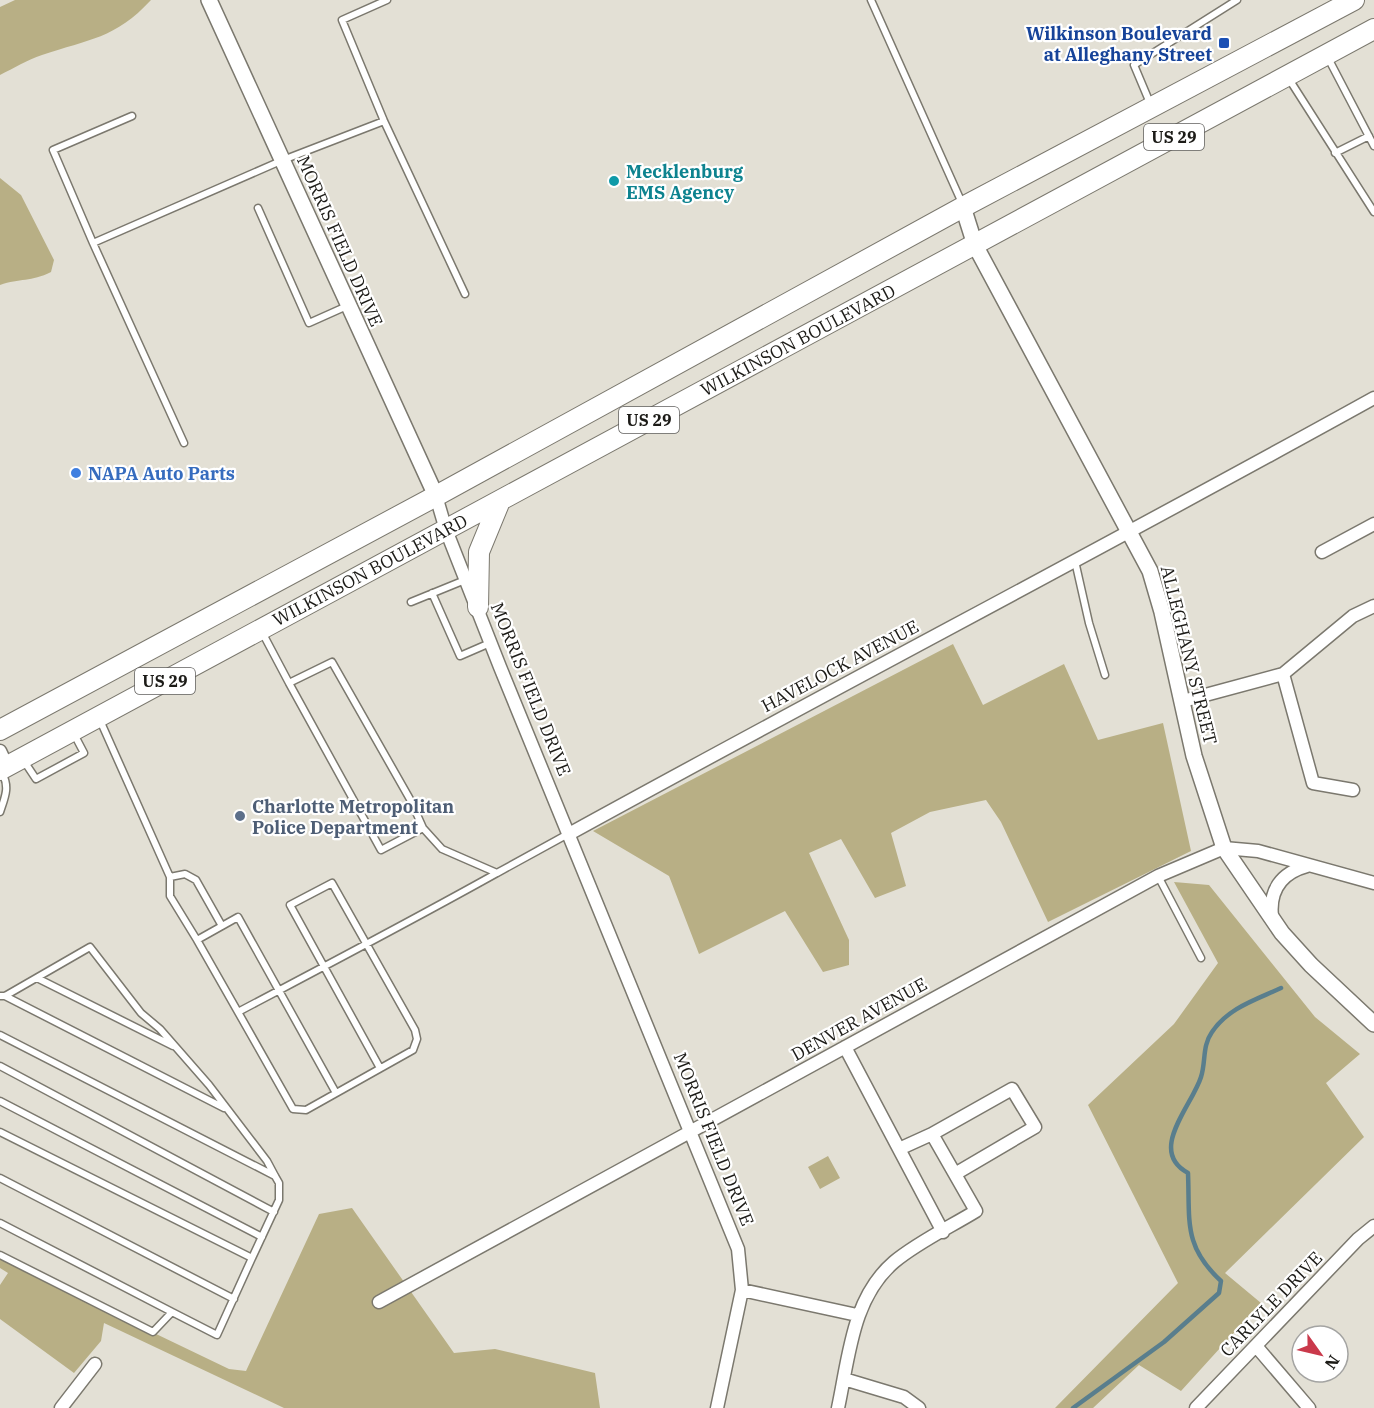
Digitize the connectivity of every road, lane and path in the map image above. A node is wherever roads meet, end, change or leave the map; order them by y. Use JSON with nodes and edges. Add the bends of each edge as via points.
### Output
{"nodes":[{"id":1,"x":209,"y":0,"type":"edge"},
{"id":2,"x":387,"y":0,"type":"edge"},
{"id":3,"x":871,"y":0,"type":"edge"},
{"id":4,"x":1238,"y":0,"type":"edge"},
{"id":5,"x":1354,"y":0,"type":"edge"},
{"id":6,"x":1374,"y":29,"type":"edge"},
{"id":7,"x":1326,"y":55,"type":"junction"},
{"id":8,"x":1287,"y":76,"type":"junction"},
{"id":9,"x":1151,"y":107,"type":"junction"},
{"id":10,"x":132,"y":116,"type":"dead end"},
{"id":11,"x":384,"y":121,"type":"junction"},
{"id":12,"x":1369,"y":136,"type":"junction"},
{"id":13,"x":1374,"y":146,"type":"edge"},
{"id":14,"x":1335,"y":153,"type":"junction"},
{"id":15,"x":283,"y":160,"type":"junction"},
{"id":16,"x":963,"y":207,"type":"junction"},
{"id":17,"x":258,"y":208,"type":"dead end"},
{"id":18,"x":1374,"y":212,"type":"edge"},
{"id":19,"x":93,"y":243,"type":"junction"},
{"id":20,"x":975,"y":245,"type":"junction"},
{"id":21,"x":465,"y":294,"type":"dead end"},
{"id":22,"x":348,"y":306,"type":"junction"},
{"id":23,"x":1374,"y":398,"type":"edge"},
{"id":24,"x":184,"y":443,"type":"dead end"},
{"id":25,"x":436,"y":496,"type":"junction"},
{"id":26,"x":500,"y":501,"type":"junction"},
{"id":27,"x":1374,"y":524,"type":"edge"},
{"id":28,"x":446,"y":530,"type":"junction"},
{"id":29,"x":1129,"y":532,"type":"junction"},
{"id":30,"x":1322,"y":552,"type":"dead end"},
{"id":31,"x":1075,"y":561,"type":"junction"},
{"id":32,"x":466,"y":579,"type":"junction"},
{"id":33,"x":432,"y":593,"type":"junction"},
{"id":34,"x":411,"y":602,"type":"dead end"},
{"id":35,"x":1374,"y":606,"type":"edge"},
{"id":36,"x":478,"y":608,"type":"junction"},
{"id":37,"x":260,"y":629,"type":"junction"},
{"id":38,"x":491,"y":642,"type":"junction"},
{"id":39,"x":1283,"y":674,"type":"junction"},
{"id":40,"x":1105,"y":675,"type":"dead end"},
{"id":41,"x":289,"y":683,"type":"junction"},
{"id":42,"x":1183,"y":701,"type":"junction"},
{"id":43,"x":99,"y":717,"type":"junction"},
{"id":44,"x":0,"y":730,"type":"edge"},
{"id":45,"x":6,"y":763,"type":"edge"},
{"id":46,"x":1353,"y":790,"type":"dead end"},
{"id":47,"x":0,"y":812,"type":"edge"},
{"id":48,"x":423,"y":828,"type":"junction"},
{"id":49,"x":569,"y":834,"type":"junction"},
{"id":50,"x":1224,"y":848,"type":"junction"},
{"id":51,"x":1308,"y":866,"type":"junction"},
{"id":52,"x":497,"y":873,"type":"junction"},
{"id":53,"x":1158,"y":876,"type":"junction"},
{"id":54,"x":170,"y":877,"type":"junction"},
{"id":55,"x":1374,"y":883,"type":"edge"},
{"id":56,"x":1273,"y":921,"type":"junction"},
{"id":57,"x":222,"y":926,"type":"junction"},
{"id":58,"x":197,"y":940,"type":"junction"},
{"id":59,"x":366,"y":946,"type":"junction"},
{"id":60,"x":1201,"y":958,"type":"dead end"},
{"id":61,"x":322,"y":967,"type":"junction"},
{"id":62,"x":38,"y":978,"type":"junction"},
{"id":63,"x":279,"y":990,"type":"junction"},
{"id":64,"x":3,"y":996,"type":"edge"},
{"id":65,"x":238,"y":1012,"type":"junction"},
{"id":66,"x":1374,"y":1024,"type":"edge"},
{"id":67,"x":0,"y":1035,"type":"edge"},
{"id":68,"x":176,"y":1047,"type":"junction"},
{"id":69,"x":845,"y":1047,"type":"junction"},
{"id":70,"x":0,"y":1066,"type":"edge"},
{"id":71,"x":380,"y":1068,"type":"junction"},
{"id":72,"x":336,"y":1093,"type":"junction"},
{"id":73,"x":0,"y":1101,"type":"edge"},
{"id":74,"x":228,"y":1110,"type":"junction"},
{"id":75,"x":0,"y":1132,"type":"edge"},
{"id":76,"x":690,"y":1132,"type":"junction"},
{"id":77,"x":932,"y":1134,"type":"junction"},
{"id":78,"x":899,"y":1149,"type":"junction"},
{"id":79,"x":955,"y":1174,"type":"junction"},
{"id":80,"x":275,"y":1176,"type":"junction"},
{"id":81,"x":0,"y":1178,"type":"edge"},
{"id":82,"x":274,"y":1212,"type":"junction"},
{"id":83,"x":0,"y":1223,"type":"edge"},
{"id":84,"x":1374,"y":1226,"type":"edge"},
{"id":85,"x":943,"y":1232,"type":"junction"},
{"id":86,"x":262,"y":1237,"type":"junction"},
{"id":87,"x":0,"y":1255,"type":"edge"},
{"id":88,"x":252,"y":1258,"type":"junction"},
{"id":89,"x":742,"y":1290,"type":"junction"},
{"id":90,"x":234,"y":1299,"type":"junction"},
{"id":91,"x":379,"y":1302,"type":"dead end"},
{"id":92,"x":172,"y":1312,"type":"junction"},
{"id":93,"x":857,"y":1315,"type":"junction"},
{"id":94,"x":1256,"y":1346,"type":"junction"},
{"id":95,"x":95,"y":1364,"type":"dead end"},
{"id":96,"x":844,"y":1379,"type":"junction"},
{"id":97,"x":60,"y":1408,"type":"edge"},
{"id":98,"x":717,"y":1408,"type":"edge"},
{"id":99,"x":838,"y":1408,"type":"edge"},
{"id":100,"x":919,"y":1408,"type":"edge"},
{"id":101,"x":1196,"y":1408,"type":"edge"},
{"id":102,"x":1309,"y":1408,"type":"edge"}],
"edges":[{"from":1,"to":15,"type":"street","name":"MORRIS FIELD DRIVE"},
{"from":2,"to":11,"type":"lane","via":[[342,20]]},
{"from":3,"to":16,"type":"lane"},
{"from":4,"to":9,"type":"lane","via":[[1134,65]]},
{"from":5,"to":9,"type":"main road","name":"WILKINSON BOULEVARD","number":"US 29"},
{"from":6,"to":7,"type":"main road","name":"WILKINSON BOULEVARD","number":"US 29"},
{"from":7,"to":8,"type":"main road","name":"WILKINSON BOULEVARD","number":"US 29"},
{"from":7,"to":12,"type":"lane"},
{"from":8,"to":14,"type":"lane"},
{"from":8,"to":20,"type":"main road","name":"WILKINSON BOULEVARD","number":"US 29"},
{"from":9,"to":16,"type":"main road","name":"WILKINSON BOULEVARD","number":"US 29"},
{"from":10,"to":19,"type":"lane","via":[[53,150]]},
{"from":11,"to":15,"type":"lane"},
{"from":11,"to":21,"type":"lane"},
{"from":12,"to":13,"type":"lane"},
{"from":12,"to":14,"type":"lane"},
{"from":14,"to":18,"type":"lane"},
{"from":15,"to":19,"type":"lane"},
{"from":15,"to":22,"type":"street","name":"MORRIS FIELD DRIVE"},
{"from":16,"to":20,"type":"street","name":"ALLEGHANY STREET"},
{"from":16,"to":25,"type":"main road","name":"WILKINSON BOULEVARD","number":"US 29"},
{"from":17,"to":22,"type":"lane","via":[[309,323]]},
{"from":19,"to":24,"type":"lane"},
{"from":20,"to":26,"type":"main road","name":"WILKINSON BOULEVARD","number":"US 29"},
{"from":20,"to":29,"type":"street","name":"ALLEGHANY STREET"},
{"from":22,"to":25,"type":"street","name":"MORRIS FIELD DRIVE"},
{"from":23,"to":29,"type":"street","name":"HAVELOCK AVENUE"},
{"from":25,"to":28,"type":"street","name":"MORRIS FIELD DRIVE"},
{"from":25,"to":44,"type":"main road","name":"WILKINSON BOULEVARD","number":"US 29"},
{"from":26,"to":28,"type":"main road","name":"WILKINSON BOULEVARD","number":"US 29"},
{"from":26,"to":36,"type":"main road","via":[[479,552]]},
{"from":27,"to":30,"type":"street"},
{"from":28,"to":32,"type":"street","name":"MORRIS FIELD DRIVE"},
{"from":28,"to":37,"type":"main road","name":"WILKINSON BOULEVARD","number":"US 29"},
{"from":29,"to":31,"type":"street","name":"HAVELOCK AVENUE"},
{"from":29,"to":42,"type":"street","name":"ALLEGHANY STREET","via":[[1150,571]]},
{"from":31,"to":40,"type":"lane"},
{"from":31,"to":49,"type":"street","name":"HAVELOCK AVENUE"},
{"from":32,"to":33,"type":"lane"},
{"from":32,"to":36,"type":"street","name":"MORRIS FIELD DRIVE"},
{"from":33,"to":34,"type":"lane"},
{"from":33,"to":38,"type":"lane","via":[[460,656]]},
{"from":35,"to":39,"type":"street","via":[[1353,616]]},
{"from":36,"to":38,"type":"street","name":"MORRIS FIELD DRIVE"},
{"from":37,"to":41,"type":"lane"},
{"from":37,"to":43,"type":"main road","name":"WILKINSON BOULEVARD","number":"US 29"},
{"from":38,"to":49,"type":"street","name":"MORRIS FIELD DRIVE"},
{"from":39,"to":42,"type":"street"},
{"from":39,"to":46,"type":"street","via":[[1313,783]]},
{"from":41,"to":48,"type":"lane","via":[[332,662]]},
{"from":41,"to":48,"type":"lane","via":[[381,850]]},
{"from":42,"to":50,"type":"street","name":"ALLEGHANY STREET","via":[[1194,756]]},
{"from":43,"to":45,"type":"main road","name":"WILKINSON BOULEVARD","number":"US 29"},
{"from":43,"to":54,"type":"lane"},
{"from":45,"to":47,"type":"lane","via":[[7,794]]},
{"from":48,"to":52,"type":"lane","via":[[442,849]]},
{"from":49,"to":52,"type":"lane"},
{"from":49,"to":76,"type":"street","name":"MORRIS FIELD DRIVE"},
{"from":50,"to":51,"type":"street","name":"DENVER AVENUE","via":[[1257,851]]},
{"from":50,"to":53,"type":"street","name":"DENVER AVENUE"},
{"from":50,"to":56,"type":"street","name":"ALLEGHANY STREET"},
{"from":51,"to":55,"type":"street","name":"DENVER AVENUE"},
{"from":51,"to":56,"type":"street","via":[[1284,876],[1274,891],[1270,903]]},
{"from":52,"to":59,"type":"lane"},
{"from":53,"to":60,"type":"lane"},
{"from":53,"to":69,"type":"street","name":"DENVER AVENUE"},
{"from":54,"to":57,"type":"lane","via":[[185,874],[196,880]]},
{"from":54,"to":58,"type":"lane","via":[[170,896]]},
{"from":56,"to":66,"type":"street","name":"ALLEGHANY STREET","via":[[1311,965]]},
{"from":57,"to":58,"type":"lane"},
{"from":57,"to":63,"type":"lane","via":[[238,917]]},
{"from":58,"to":65,"type":"lane"},
{"from":59,"to":61,"type":"lane"},
{"from":59,"to":61,"type":"lane","via":[[332,883],[290,905]]},
{"from":59,"to":71,"type":"lane","via":[[416,1030],[413,1050]]},
{"from":61,"to":63,"type":"lane"},
{"from":61,"to":71,"type":"lane"},
{"from":62,"to":64,"type":"lane"},
{"from":62,"to":68,"type":"lane"},
{"from":62,"to":68,"type":"lane","via":[[90,947],[141,1013]]},
{"from":63,"to":65,"type":"lane"},
{"from":63,"to":72,"type":"lane"},
{"from":64,"to":74,"type":"lane"},
{"from":65,"to":72,"type":"lane","via":[[293,1109],[306,1110]]},
{"from":67,"to":80,"type":"lane"},
{"from":68,"to":74,"type":"lane"},
{"from":69,"to":76,"type":"street","name":"DENVER AVENUE"},
{"from":69,"to":78,"type":"street"},
{"from":70,"to":82,"type":"lane"},
{"from":71,"to":72,"type":"lane"},
{"from":73,"to":86,"type":"lane"},
{"from":74,"to":80,"type":"lane"},
{"from":75,"to":88,"type":"lane"},
{"from":76,"to":89,"type":"street","name":"MORRIS FIELD DRIVE","via":[[738,1249]]},
{"from":76,"to":91,"type":"street","name":"DENVER AVENUE"},
{"from":77,"to":78,"type":"street"},
{"from":77,"to":79,"type":"street"},
{"from":77,"to":79,"type":"street","via":[[1012,1089],[1035,1127]]},
{"from":78,"to":85,"type":"street"},
{"from":79,"to":85,"type":"street","via":[[976,1211]]},
{"from":80,"to":82,"type":"lane","via":[[279,1200]]},
{"from":81,"to":90,"type":"lane"},
{"from":82,"to":86,"type":"lane"},
{"from":83,"to":92,"type":"lane"},
{"from":84,"to":94,"type":"street","name":"CARLYLE DRIVE"},
{"from":85,"to":93,"type":"street","via":[[895,1261]]},
{"from":86,"to":88,"type":"lane"},
{"from":87,"to":92,"type":"lane","via":[[153,1332]]},
{"from":88,"to":90,"type":"lane"},
{"from":89,"to":93,"type":"street"},
{"from":89,"to":98,"type":"street","name":"MORRIS FIELD DRIVE"},
{"from":90,"to":92,"type":"lane","via":[[217,1335]]},
{"from":93,"to":96,"type":"street"},
{"from":94,"to":101,"type":"street","name":"CARLYLE DRIVE"},
{"from":94,"to":102,"type":"street"},
{"from":95,"to":97,"type":"street"},
{"from":96,"to":99,"type":"street"},
{"from":96,"to":100,"type":"street","via":[[904,1397]]}]}
